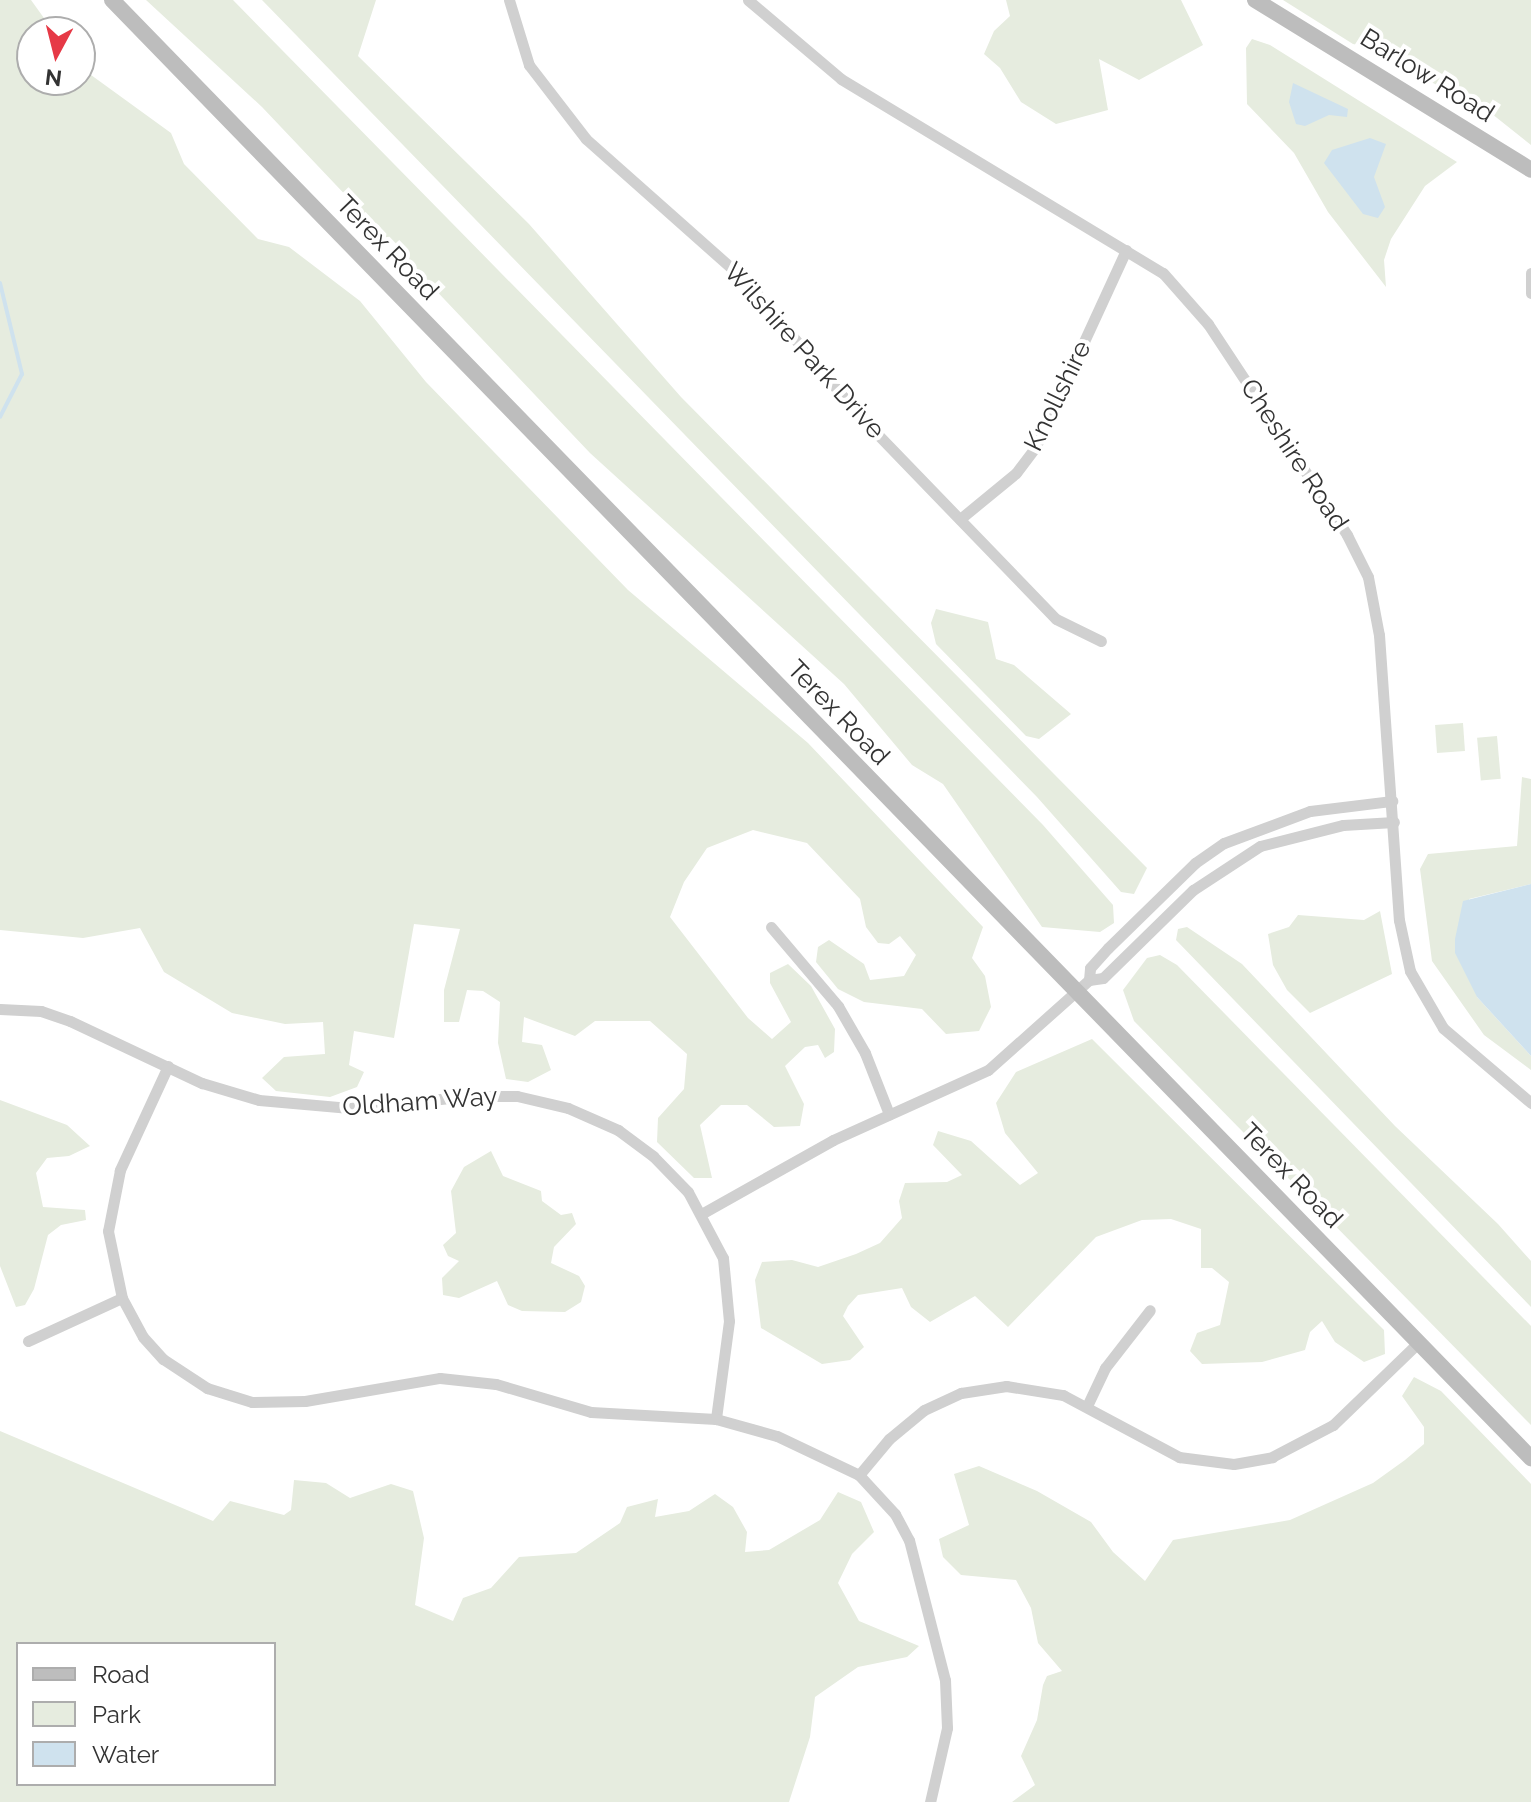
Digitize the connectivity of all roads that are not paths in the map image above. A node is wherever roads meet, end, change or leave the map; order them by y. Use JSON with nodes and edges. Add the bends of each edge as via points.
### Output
{"nodes":[{"id":1,"x":112,"y":0,"type":"edge"},
{"id":2,"x":509,"y":0,"type":"edge"},
{"id":3,"x":748,"y":0,"type":"edge"},
{"id":4,"x":1255,"y":0,"type":"edge"},
{"id":5,"x":1531,"y":170,"type":"edge"},
{"id":6,"x":1126,"y":250,"type":"junction"},
{"id":7,"x":1531,"y":273,"type":"edge"},
{"id":8,"x":1531,"y":293,"type":"edge"},
{"id":9,"x":960,"y":519,"type":"junction"},
{"id":10,"x":1101,"y":641,"type":"dead end"},
{"id":11,"x":1392,"y":801,"type":"junction"},
{"id":12,"x":1394,"y":822,"type":"junction"},
{"id":13,"x":1253,"y":829,"type":"junction"},
{"id":14,"x":1260,"y":846,"type":"junction"},
{"id":15,"x":1180,"y":877,"type":"junction"},
{"id":16,"x":1193,"y":890,"type":"junction"},
{"id":17,"x":771,"y":927,"type":"dead end"},
{"id":18,"x":1089,"y":980,"type":"junction"},
{"id":19,"x":1076,"y":992,"type":"junction"},
{"id":20,"x":0,"y":1009,"type":"edge"},
{"id":21,"x":168,"y":1066,"type":"junction"},
{"id":22,"x":1531,"y":1103,"type":"edge"},
{"id":23,"x":889,"y":1114,"type":"junction"},
{"id":24,"x":703,"y":1213,"type":"junction"},
{"id":25,"x":122,"y":1298,"type":"junction"},
{"id":26,"x":1150,"y":1310,"type":"dead end"},
{"id":27,"x":28,"y":1341,"type":"dead end"},
{"id":28,"x":1418,"y":1343,"type":"junction"},
{"id":29,"x":1087,"y":1406,"type":"junction"},
{"id":30,"x":716,"y":1419,"type":"junction"},
{"id":31,"x":1531,"y":1458,"type":"edge"},
{"id":32,"x":859,"y":1475,"type":"junction"},
{"id":33,"x":930,"y":1802,"type":"edge"}],
"edges":[{"from":1,"to":19,"type":"main road","name":"Terex Road"},
{"from":2,"to":9,"type":"street","name":"Wilshire Park Drive","via":[[518,41],[552,101],[616,169],[747,282],[857,413]]},
{"from":3,"to":6,"type":"street","name":"Cheshire Road","via":[[841,79]]},
{"from":4,"to":5,"type":"main road","name":"Barlow Road"},
{"from":6,"to":9,"type":"street","name":"Knollshire","via":[[1035,448],[1016,473]]},
{"from":6,"to":11,"type":"street","name":"Cheshire Road","via":[[1163,273],[1195,306],[1361,562],[1379,635]]},
{"from":7,"to":8,"type":"street"},
{"from":9,"to":10,"type":"street","name":"Wilshire Park Drive","via":[[1056,619]]},
{"from":11,"to":12,"type":"street","name":"Cheshire Road"},
{"from":11,"to":13,"type":"street","via":[[1310,811]]},
{"from":12,"to":14,"type":"street","via":[[1343,825]]},
{"from":12,"to":22,"type":"street","name":"Cheshire Road","via":[[1399,920],[1420,995],[1470,1056]]},
{"from":13,"to":14,"type":"street"},
{"from":13,"to":15,"type":"street","via":[[1224,843]]},
{"from":14,"to":16,"type":"street"},
{"from":15,"to":16,"type":"street"},
{"from":15,"to":18,"type":"street","via":[[1090,968]]},
{"from":16,"to":18,"type":"street","via":[[1103,978]]},
{"from":17,"to":23,"type":"street","via":[[838,1006],[865,1053]]},
{"from":18,"to":19,"type":"street"},
{"from":19,"to":23,"type":"street","via":[[988,1070]]},
{"from":19,"to":28,"type":"main road","name":"Terex Road"},
{"from":20,"to":21,"type":"street","name":"Oldham Way","via":[[41,1011]]},
{"from":21,"to":24,"type":"street","name":"Oldham Way","via":[[243,1096],[323,1108],[491,1095],[542,1101],[594,1118],[637,1143],[672,1174]]},
{"from":21,"to":25,"type":"street","via":[[112,1194],[108,1246]]},
{"from":23,"to":24,"type":"street"},
{"from":24,"to":30,"type":"street","name":"Oldham Way","via":[[728,1282]]},
{"from":25,"to":27,"type":"street"},
{"from":25,"to":30,"type":"street","via":[[143,1337],[163,1359],[207,1388],[252,1402],[305,1401],[440,1378],[496,1384],[591,1412]]},
{"from":26,"to":29,"type":"street","via":[[1105,1368]]},
{"from":28,"to":29,"type":"street","via":[[1333,1425],[1291,1450],[1252,1462],[1179,1457],[1141,1441]]},
{"from":28,"to":31,"type":"main road","name":"Terex Road"},
{"from":29,"to":32,"type":"street","via":[[1028,1387],[961,1393],[907,1422]]},
{"from":30,"to":32,"type":"street","via":[[777,1436]]},
{"from":32,"to":33,"type":"street","via":[[895,1514],[909,1540],[945,1680],[946,1738]]}]}
